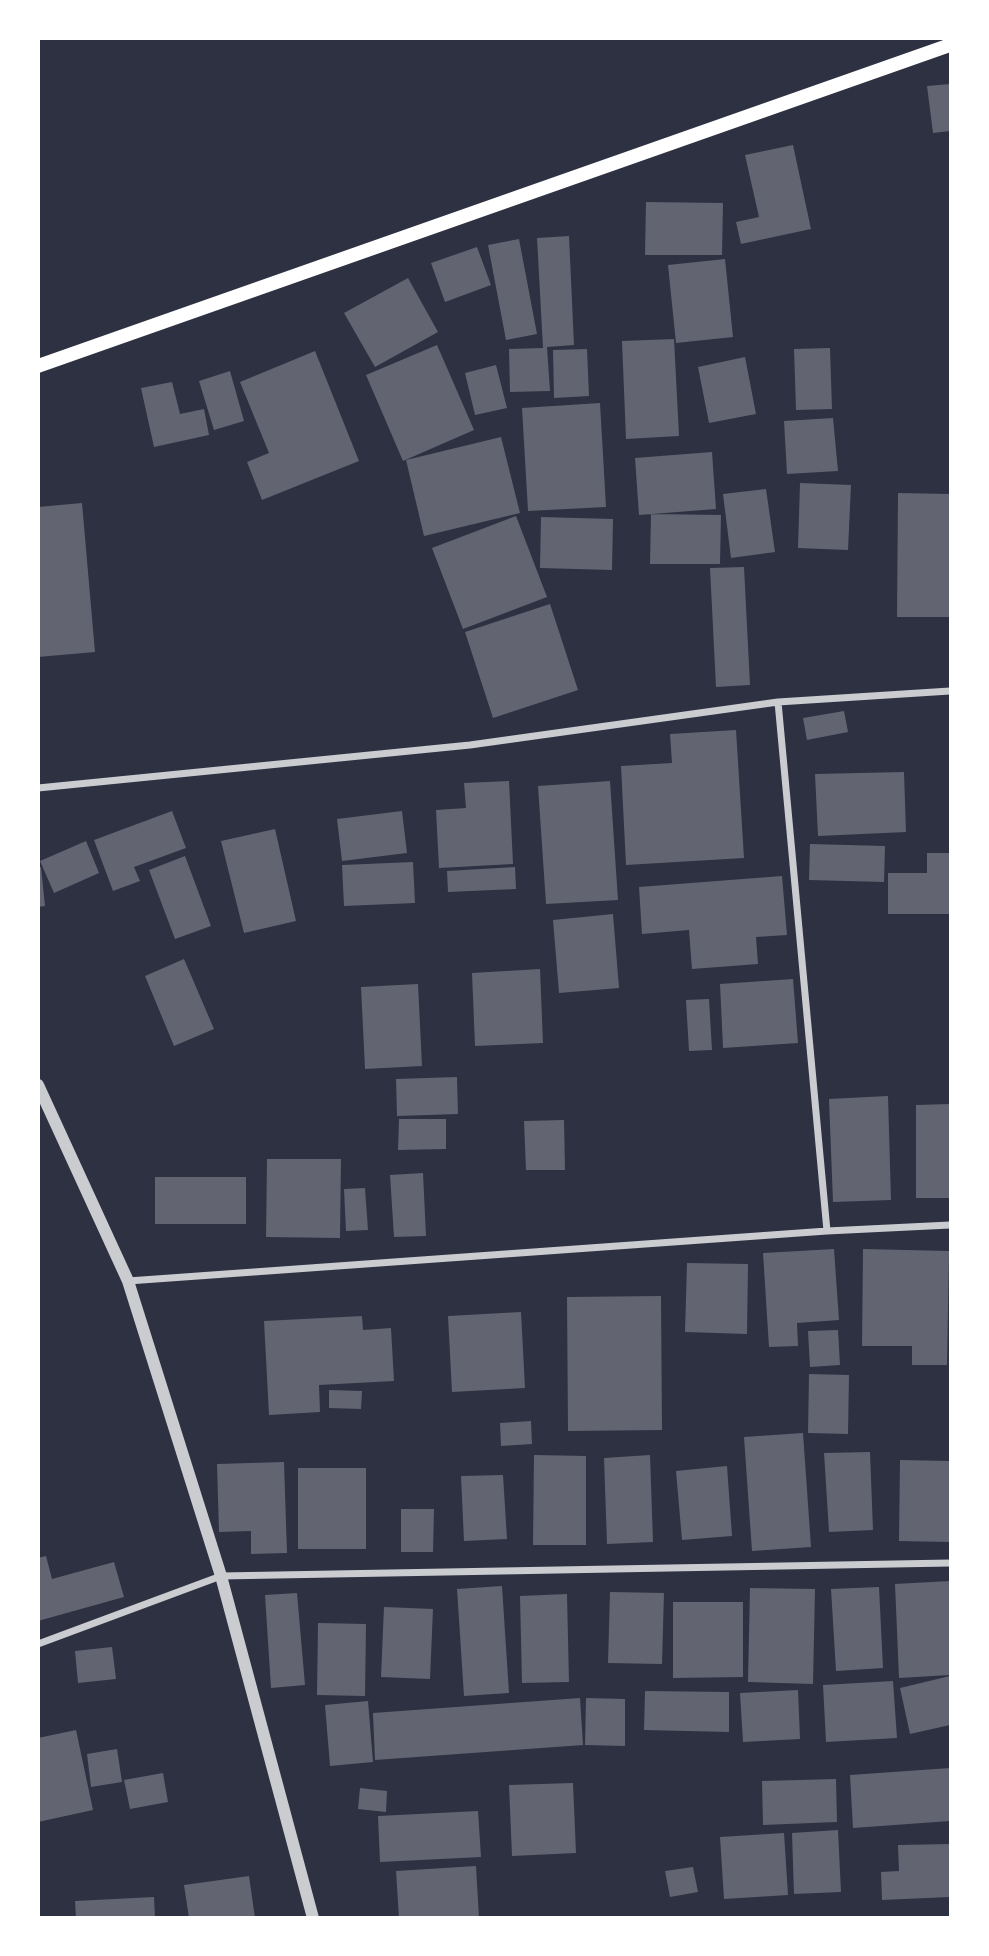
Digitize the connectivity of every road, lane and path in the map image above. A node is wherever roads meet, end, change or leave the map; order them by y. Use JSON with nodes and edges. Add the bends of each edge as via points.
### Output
{"nodes":[{"id":1,"x":950,"y":45,"type":"edge"},
{"id":2,"x":38,"y":366,"type":"edge"},
{"id":3,"x":950,"y":691,"type":"edge"},
{"id":4,"x":778,"y":702,"type":"junction"},
{"id":5,"x":38,"y":788,"type":"edge"},
{"id":6,"x":38,"y":1085,"type":"edge"},
{"id":7,"x":950,"y":1225,"type":"edge"},
{"id":8,"x":827,"y":1231,"type":"junction"},
{"id":9,"x":128,"y":1281,"type":"junction"},
{"id":10,"x":950,"y":1563,"type":"edge"},
{"id":11,"x":221,"y":1576,"type":"junction"},
{"id":12,"x":38,"y":1644,"type":"edge"},
{"id":13,"x":313,"y":1917,"type":"edge"}],
"edges":[{"from":1,"to":2,"type":"main road"},
{"from":3,"to":4,"type":"street"},
{"from":4,"to":5,"type":"street","via":[[470,744]]},
{"from":4,"to":8,"type":"street"},
{"from":6,"to":9,"type":"street"},
{"from":7,"to":8,"type":"street"},
{"from":8,"to":9,"type":"street"},
{"from":9,"to":11,"type":"street"},
{"from":10,"to":11,"type":"street"},
{"from":11,"to":12,"type":"street"},
{"from":11,"to":13,"type":"street"}]}
